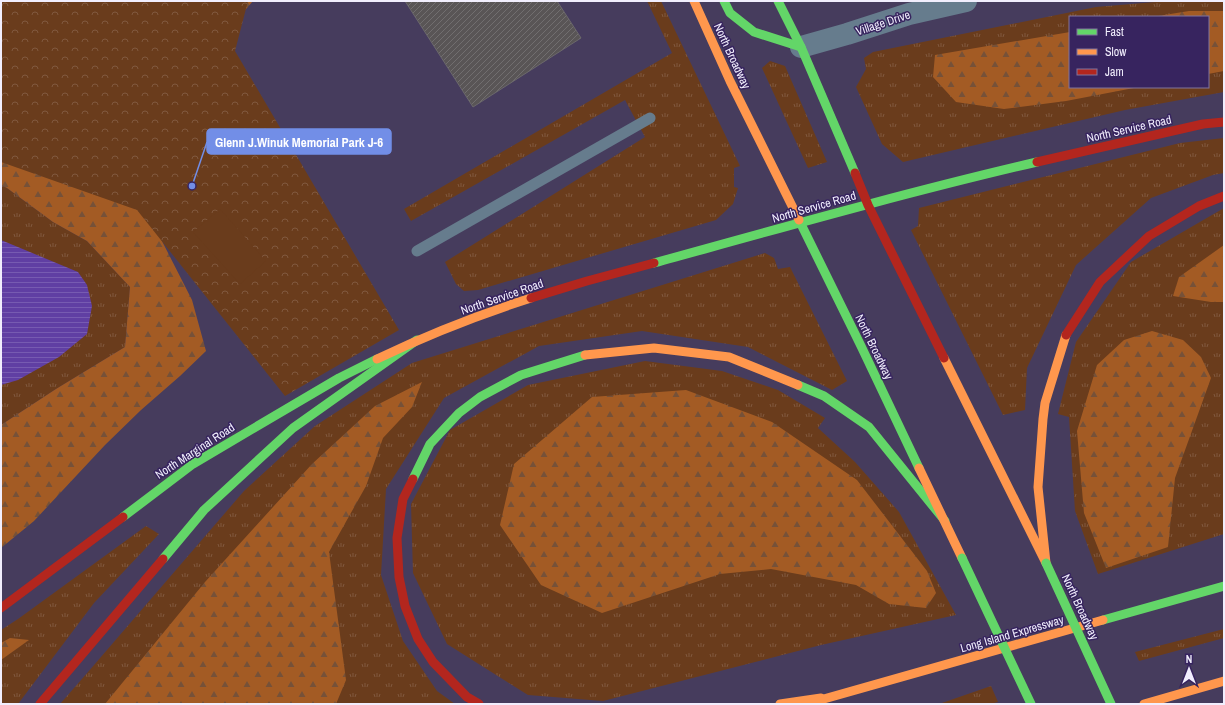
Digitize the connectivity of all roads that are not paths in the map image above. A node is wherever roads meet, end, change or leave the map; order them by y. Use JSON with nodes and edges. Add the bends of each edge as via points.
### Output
{"nodes":[{"id":1,"x":694,"y":1,"type":"edge"},
{"id":2,"x":724,"y":1,"type":"edge"},
{"id":3,"x":778,"y":1,"type":"edge"},
{"id":4,"x":963,"y":1,"type":"edge"},
{"id":5,"x":800,"y":47,"type":"junction"},
{"id":6,"x":650,"y":118,"type":"dead end"},
{"id":7,"x":1224,"y":122,"type":"edge"},
{"id":8,"x":1224,"y":196,"type":"edge"},
{"id":9,"x":868,"y":205,"type":"junction"},
{"id":10,"x":801,"y":223,"type":"junction"},
{"id":11,"x":417,"y":251,"type":"dead end"},
{"id":12,"x":417,"y":340,"type":"junction"},
{"id":13,"x":945,"y":521,"type":"junction"},
{"id":14,"x":1046,"y":563,"type":"junction"},
{"id":15,"x":1224,"y":586,"type":"edge"},
{"id":16,"x":1,"y":608,"type":"edge"},
{"id":17,"x":1224,"y":681,"type":"edge"},
{"id":18,"x":842,"y":694,"type":"junction"},
{"id":19,"x":40,"y":704,"type":"edge"},
{"id":20,"x":478,"y":704,"type":"edge"},
{"id":21,"x":780,"y":704,"type":"edge"},
{"id":22,"x":806,"y":704,"type":"edge"},
{"id":23,"x":1031,"y":704,"type":"edge"},
{"id":24,"x":1111,"y":704,"type":"edge"},
{"id":25,"x":1144,"y":704,"type":"edge"}],
"edges":[{"from":1,"to":10,"type":"main road","name":"North Broadway","via":[[730,81]]},
{"from":2,"to":5,"type":"main road","via":[[730,13],[754,32]]},
{"from":3,"to":5,"type":"main road","name":"North Broadway"},
{"from":4,"to":5,"type":"street","name":"Village Drive","via":[[909,14]]},
{"from":5,"to":9,"type":"main road","name":"North Broadway"},
{"from":6,"to":11,"type":"lane"},
{"from":7,"to":9,"type":"main road","name":"North Service Road","via":[[1203,124],[994,172]]},
{"from":8,"to":14,"type":"main road","via":[[1199,206],[1149,236],[1100,282],[1065,337],[1045,403],[1038,487]]},
{"from":9,"to":10,"type":"main road","name":"North Service Road"},
{"from":9,"to":14,"type":"main road","name":"North Broadway"},
{"from":10,"to":12,"type":"main road","name":"North Service Road","via":[[587,281],[496,309]]},
{"from":10,"to":13,"type":"main road","name":"North Broadway"},
{"from":12,"to":16,"type":"main road","name":"North Marginal Road","via":[[339,378],[193,464]]},
{"from":12,"to":19,"type":"main road","via":[[293,428],[204,510]]},
{"from":13,"to":20,"type":"main road","via":[[869,427],[824,396],[729,357],[654,348],[583,355],[521,375],[480,397],[459,412],[430,444],[403,498],[397,538],[399,577],[405,606],[418,639],[433,662],[467,697]]},
{"from":13,"to":23,"type":"main road","name":"North Broadway","bridge":true},
{"from":14,"to":24,"type":"main road","name":"North Broadway","bridge":true},
{"from":15,"to":18,"type":"main road","name":"Long Island Expressway"},
{"from":17,"to":25,"type":"main road"},
{"from":18,"to":21,"type":"main road"},
{"from":18,"to":22,"type":"main road","name":"Long Island Expressway"}]}
